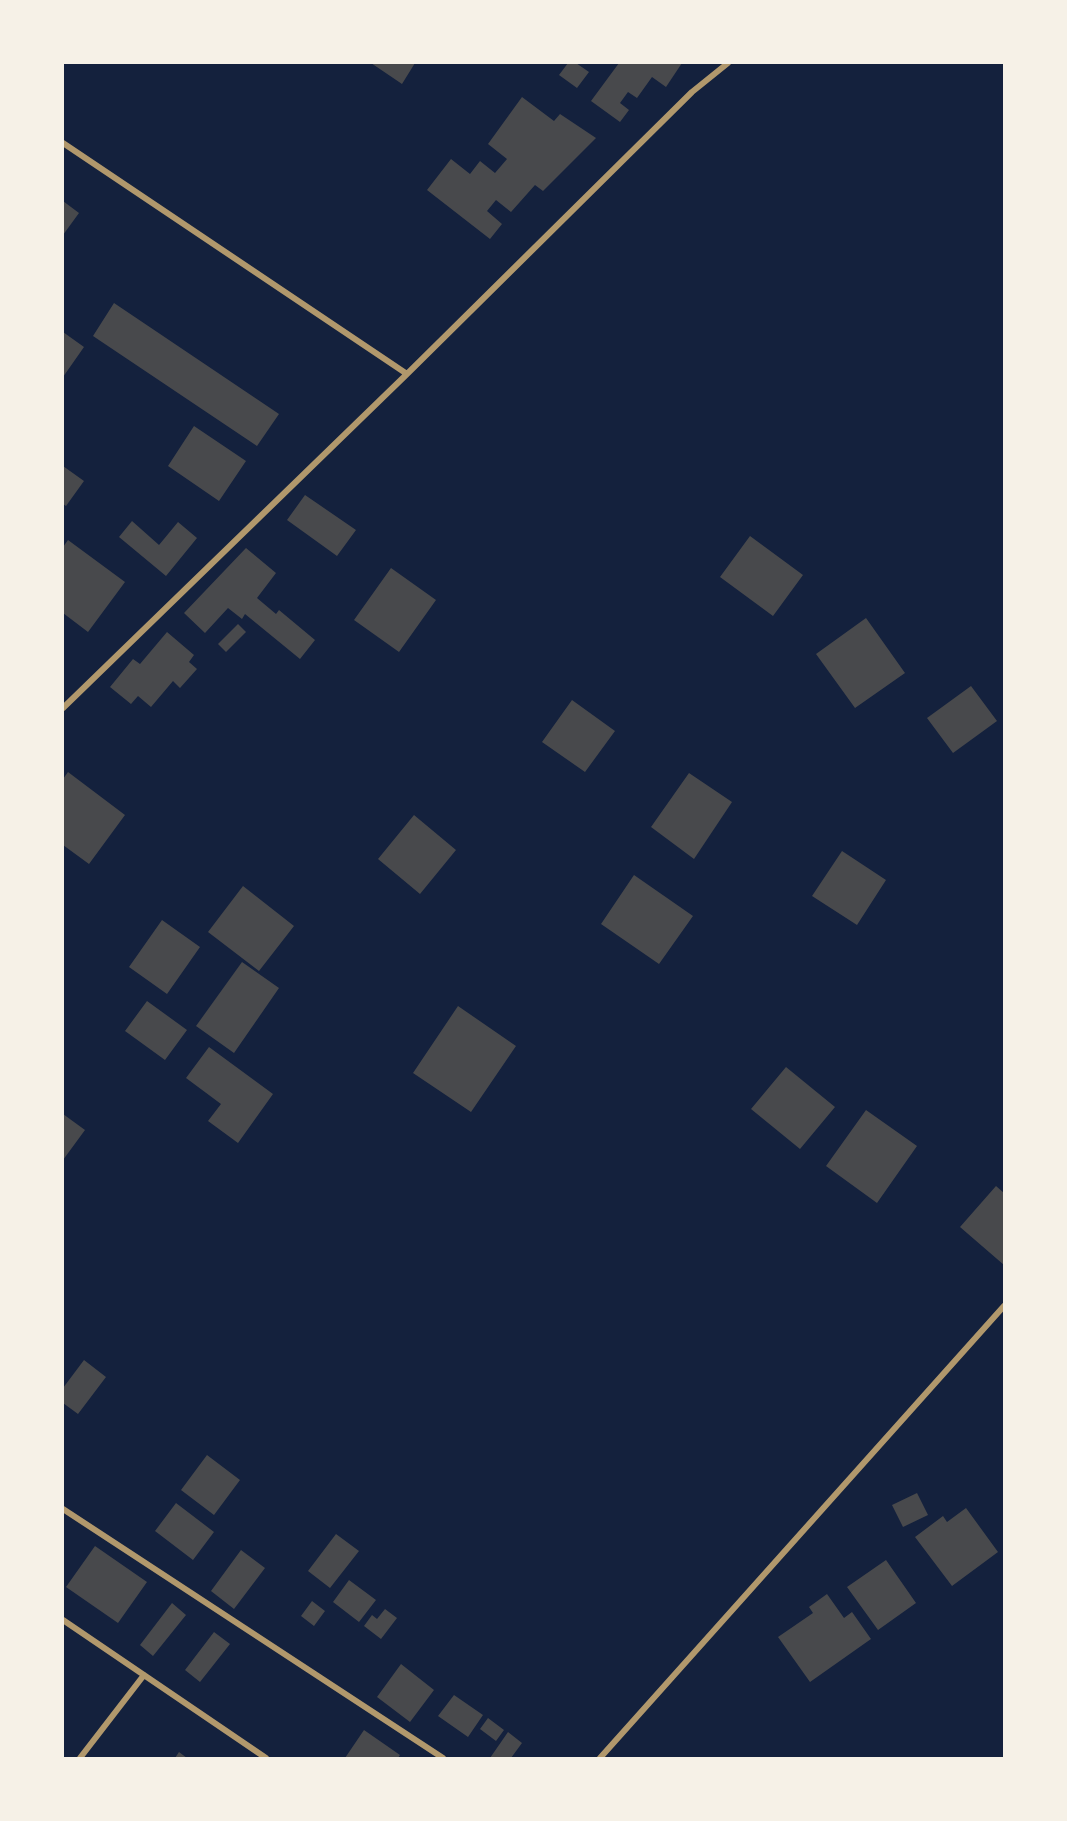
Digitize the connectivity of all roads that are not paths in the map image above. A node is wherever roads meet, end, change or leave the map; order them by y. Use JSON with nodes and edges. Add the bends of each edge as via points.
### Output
{"nodes":[{"id":1,"x":728,"y":63,"type":"edge"},
{"id":2,"x":63,"y":143,"type":"edge"},
{"id":3,"x":407,"y":374,"type":"junction"},
{"id":4,"x":63,"y":708,"type":"edge"},
{"id":5,"x":1004,"y":1306,"type":"edge"},
{"id":6,"x":63,"y":1509,"type":"edge"},
{"id":7,"x":63,"y":1620,"type":"edge"},
{"id":8,"x":144,"y":1674,"type":"junction"},
{"id":9,"x":80,"y":1758,"type":"edge"},
{"id":10,"x":266,"y":1758,"type":"edge"},
{"id":11,"x":443,"y":1758,"type":"edge"},
{"id":12,"x":600,"y":1758,"type":"edge"}],
"edges":[{"from":1,"to":3,"type":"street","via":[[692,92]]},
{"from":2,"to":3,"type":"street"},
{"from":3,"to":4,"type":"street"},
{"from":5,"to":12,"type":"street"},
{"from":6,"to":11,"type":"street"},
{"from":7,"to":8,"type":"street"},
{"from":8,"to":9,"type":"street"},
{"from":8,"to":10,"type":"street"}]}
